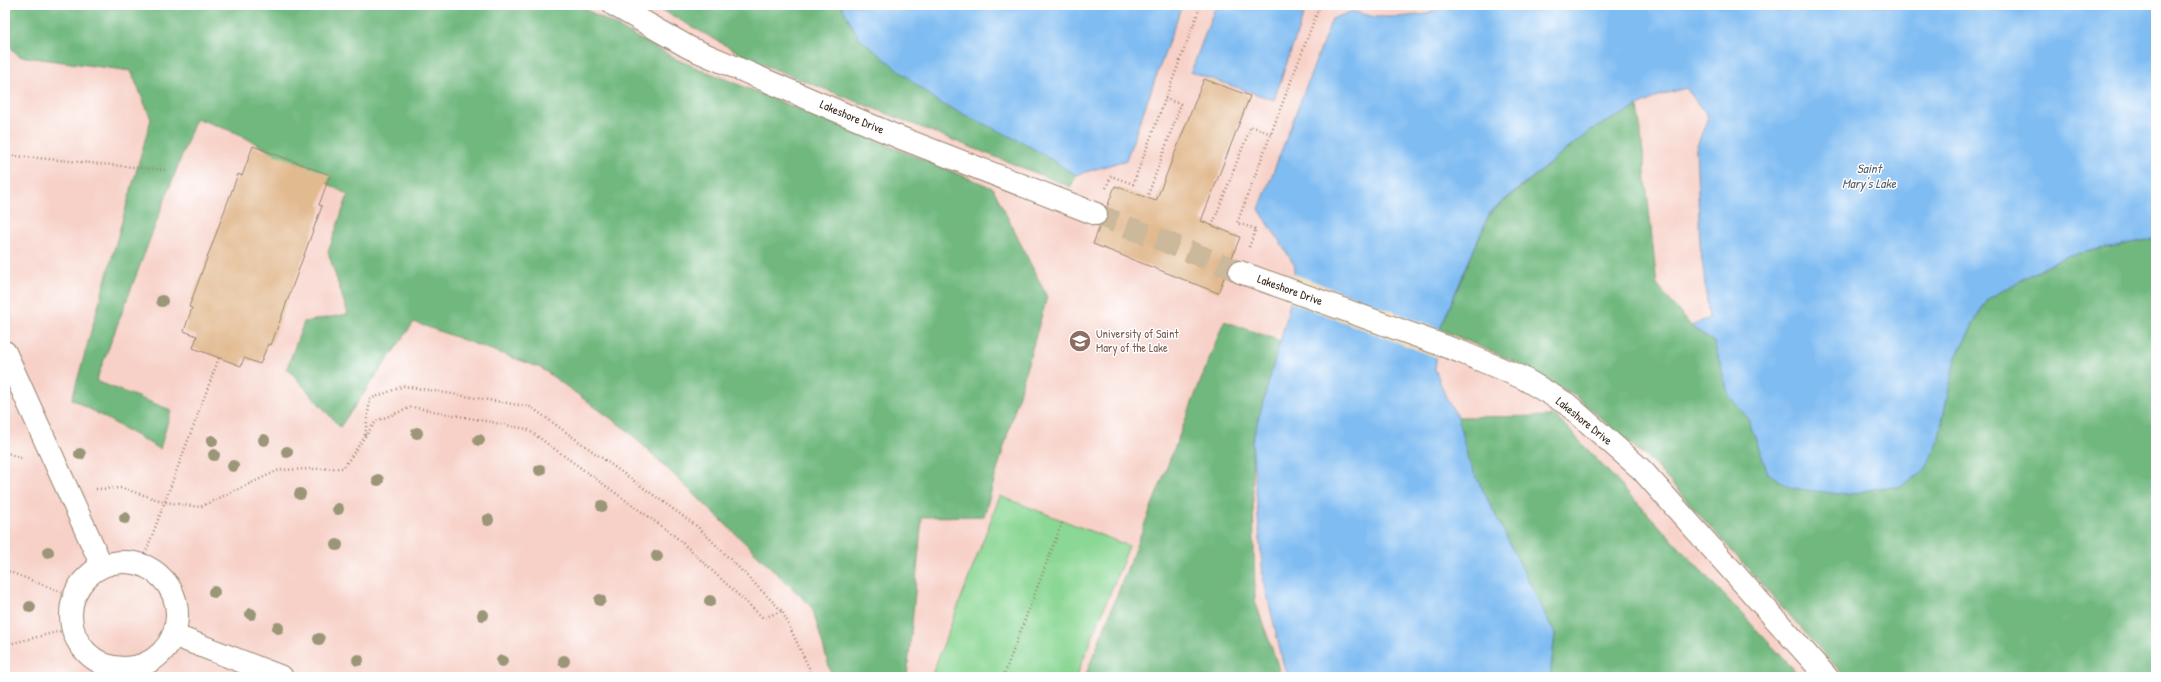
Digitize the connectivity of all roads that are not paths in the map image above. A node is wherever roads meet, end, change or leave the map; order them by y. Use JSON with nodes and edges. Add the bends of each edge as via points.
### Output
{"nodes":[{"id":1,"x":614,"y":5,"type":"edge"},
{"id":2,"x":1096,"y":214,"type":"tunnel mouth"},
{"id":3,"x":1240,"y":272,"type":"tunnel mouth"},
{"id":4,"x":5,"y":352,"type":"edge"},
{"id":5,"x":102,"y":566,"type":"junction"},
{"id":6,"x":172,"y":635,"type":"junction"},
{"id":7,"x":98,"y":670,"type":"edge"},
{"id":8,"x":282,"y":677,"type":"edge"},
{"id":9,"x":1827,"y":677,"type":"edge"}],
"edges":[{"from":1,"to":2,"type":"lane","name":"Lakeshore Drive","via":[[697,51],[896,136]]},
{"from":3,"to":9,"type":"lane","name":"Lakeshore Drive","via":[[1461,352],[1523,378],[1566,404],[1642,470]]},
{"from":4,"to":5,"type":"lane"},
{"from":5,"to":6,"type":"lane","via":[[120,562],[141,565],[154,571],[167,583],[175,600],[176,618]]},
{"from":5,"to":7,"type":"lane","via":[[88,576],[77,589],[71,606],[76,639]]},
{"from":6,"to":7,"type":"lane","via":[[164,650],[150,661],[134,667]]},
{"from":6,"to":8,"type":"lane"}]}
